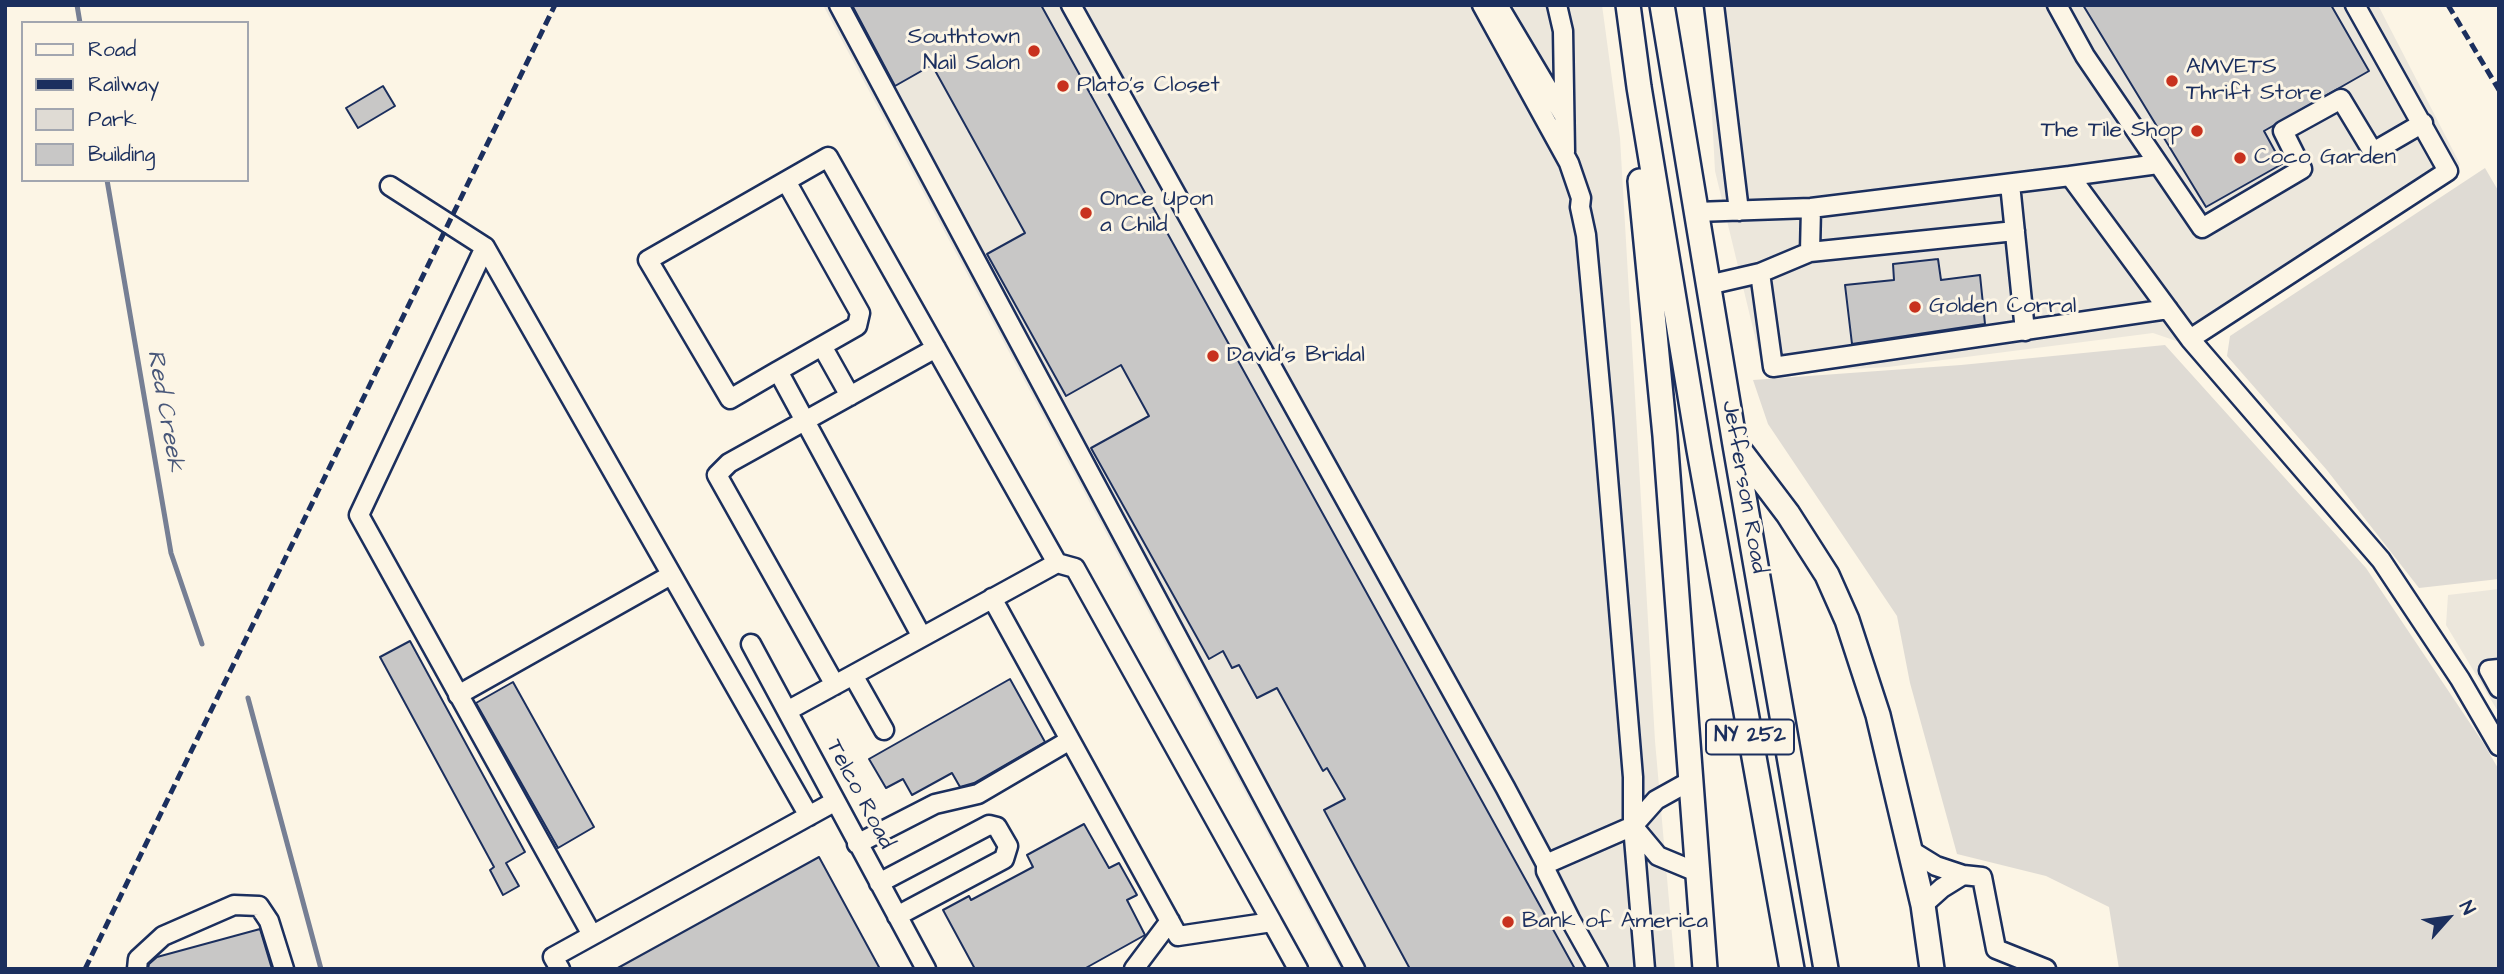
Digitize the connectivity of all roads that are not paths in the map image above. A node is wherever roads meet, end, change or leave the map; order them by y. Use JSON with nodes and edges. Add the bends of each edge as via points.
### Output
{"nodes":[{"id":1,"x":839,"y":5,"type":"edge"},
{"id":2,"x":1071,"y":5,"type":"edge"},
{"id":3,"x":1482,"y":5,"type":"edge"},
{"id":4,"x":1498,"y":5,"type":"edge"},
{"id":5,"x":1557,"y":5,"type":"edge"},
{"id":6,"x":1628,"y":5,"type":"edge"},
{"id":7,"x":1662,"y":5,"type":"edge"},
{"id":8,"x":1714,"y":5,"type":"edge"},
{"id":9,"x":2057,"y":5,"type":"edge"},
{"id":10,"x":2355,"y":5,"type":"edge"},
{"id":11,"x":1639,"y":87,"type":"junction"},
{"id":12,"x":1564,"y":116,"type":"junction"},
{"id":13,"x":2423,"y":123,"type":"junction"},
{"id":14,"x":1565,"y":155,"type":"junction"},
{"id":15,"x":2158,"y":164,"type":"junction"},
{"id":16,"x":2070,"y":176,"type":"junction"},
{"id":17,"x":786,"y":181,"type":"junction"},
{"id":18,"x":2010,"y":184,"type":"junction"},
{"id":19,"x":390,"y":186,"type":"dead end"},
{"id":20,"x":1811,"y":208,"type":"junction"},
{"id":21,"x":1739,"y":211,"type":"junction"},
{"id":22,"x":1696,"y":212,"type":"junction"},
{"id":23,"x":2015,"y":232,"type":"junction"},
{"id":24,"x":485,"y":247,"type":"junction"},
{"id":25,"x":1810,"y":252,"type":"junction"},
{"id":26,"x":1760,"y":274,"type":"junction"},
{"id":27,"x":1708,"y":285,"type":"junction"},
{"id":28,"x":2168,"y":309,"type":"junction"},
{"id":29,"x":2025,"y":331,"type":"junction"},
{"id":30,"x":2190,"y":338,"type":"junction"},
{"id":31,"x":822,"y":346,"type":"junction"},
{"id":32,"x":936,"y":348,"type":"junction"},
{"id":33,"x":778,"y":371,"type":"junction"},
{"id":34,"x":850,"y":396,"type":"junction"},
{"id":35,"x":805,"y":421,"type":"junction"},
{"id":36,"x":1735,"y":445,"type":"junction"},
{"id":37,"x":1057,"y":562,"type":"junction"},
{"id":38,"x":671,"y":575,"type":"junction"},
{"id":39,"x":992,"y":598,"type":"junction"},
{"id":40,"x":922,"y":637,"type":"junction"},
{"id":41,"x":751,"y":644,"type":"dead end"},
{"id":42,"x":2499,"y":669,"type":"edge"},
{"id":43,"x":853,"y":675,"type":"junction"},
{"id":44,"x":835,"y":685,"type":"junction"},
{"id":45,"x":2499,"y":688,"type":"edge"},
{"id":46,"x":458,"y":695,"type":"junction"},
{"id":47,"x":787,"y":711,"type":"junction"},
{"id":48,"x":884,"y":730,"type":"dead end"},
{"id":49,"x":1070,"y":740,"type":"junction"},
{"id":50,"x":2499,"y":746,"type":"edge"},
{"id":51,"x":1692,"y":780,"type":"junction"},
{"id":52,"x":834,"y":802,"type":"junction"},
{"id":53,"x":809,"y":816,"type":"junction"},
{"id":54,"x":1633,"y":826,"type":"junction"},
{"id":55,"x":858,"y":844,"type":"junction"},
{"id":56,"x":1910,"y":850,"type":"junction"},
{"id":57,"x":1546,"y":867,"type":"junction"},
{"id":58,"x":1699,"y":873,"type":"junction"},
{"id":59,"x":1963,"y":875,"type":"junction"},
{"id":60,"x":879,"y":883,"type":"junction"},
{"id":61,"x":1923,"y":905,"type":"junction"},
{"id":62,"x":897,"y":916,"type":"junction"},
{"id":63,"x":1170,"y":921,"type":"junction"},
{"id":64,"x":1272,"y":922,"type":"junction"},
{"id":65,"x":592,"y":935,"type":"junction"},
{"id":66,"x":136,"y":969,"type":"edge"},
{"id":67,"x":284,"y":969,"type":"edge"},
{"id":68,"x":560,"y":969,"type":"edge"},
{"id":69,"x":926,"y":969,"type":"edge"},
{"id":70,"x":1134,"y":969,"type":"edge"},
{"id":71,"x":1298,"y":969,"type":"edge"},
{"id":72,"x":1355,"y":969,"type":"edge"},
{"id":73,"x":1598,"y":969,"type":"edge"},
{"id":74,"x":1645,"y":969,"type":"edge"},
{"id":75,"x":1705,"y":969,"type":"edge"},
{"id":76,"x":1791,"y":969,"type":"edge"},
{"id":77,"x":1826,"y":969,"type":"edge"},
{"id":78,"x":1932,"y":969,"type":"edge"},
{"id":79,"x":2046,"y":969,"type":"edge"}],
"edges":[{"from":1,"to":72,"type":"street"},
{"from":2,"to":57,"type":"street"},
{"from":3,"to":14,"type":"street"},
{"from":4,"to":12,"type":"street"},
{"from":5,"to":12,"type":"street","via":[[1563,30]]},
{"from":6,"to":11,"type":"main road","name":"Jefferson Road","number":"NY 252"},
{"from":7,"to":22,"type":"main road","name":"Jefferson Road","number":"NY 252"},
{"from":8,"to":21,"type":"street"},
{"from":9,"to":15,"type":"street","via":[[2085,56]]},
{"from":10,"to":13,"type":"street"},
{"from":11,"to":51,"type":"main road","via":[[1637,147]]},
{"from":11,"to":76,"type":"main road","name":"Jefferson Road","number":"NY 252"},
{"from":12,"to":14,"type":"street"},
{"from":13,"to":15,"type":"street","via":[[2373,152],[2341,99],[2283,131],[2302,169],[2202,228]]},
{"from":13,"to":30,"type":"street","via":[[2448,171]]},
{"from":14,"to":54,"type":"street","via":[[1581,198],[1588,247],[1633,777]]},
{"from":15,"to":16,"type":"street"},
{"from":16,"to":18,"type":"street"},
{"from":16,"to":28,"type":"street"},
{"from":17,"to":31,"type":"street","via":[[860,313],[857,326]]},
{"from":17,"to":32,"type":"street","via":[[828,157]]},
{"from":17,"to":33,"type":"street","via":[[648,260],[730,398]]},
{"from":18,"to":20,"type":"street"},
{"from":18,"to":23,"type":"street"},
{"from":19,"to":24,"type":"street"},
{"from":20,"to":21,"type":"street"},
{"from":20,"to":25,"type":"street"},
{"from":21,"to":22,"type":"street"},
{"from":22,"to":27,"type":"main road","name":"Jefferson Road","number":"NY 252"},
{"from":23,"to":25,"type":"street"},
{"from":23,"to":29,"type":"street"},
{"from":24,"to":38,"type":"street"},
{"from":24,"to":46,"type":"street","via":[[359,515]]},
{"from":25,"to":26,"type":"street"},
{"from":26,"to":27,"type":"street"},
{"from":26,"to":29,"type":"street","via":[[1773,368]]},
{"from":27,"to":36,"type":"main road","name":"Jefferson Road","number":"NY 252"},
{"from":28,"to":29,"type":"street"},
{"from":28,"to":30,"type":"street"},
{"from":30,"to":50,"type":"street","via":[[2381,560]]},
{"from":31,"to":33,"type":"street"},
{"from":31,"to":34,"type":"street"},
{"from":32,"to":34,"type":"street"},
{"from":32,"to":37,"type":"street"},
{"from":33,"to":35,"type":"street"},
{"from":34,"to":35,"type":"street"},
{"from":35,"to":40,"type":"street"},
{"from":35,"to":44,"type":"street","via":[[729,463],[717,475]]},
{"from":36,"to":56,"type":"main road","via":[[1828,575],[1878,715]]},
{"from":36,"to":77,"type":"main road","name":"Jefferson Road","number":"NY 252"},
{"from":37,"to":39,"type":"street"},
{"from":37,"to":64,"type":"street","via":[[1075,568]]},
{"from":38,"to":46,"type":"street"},
{"from":38,"to":53,"type":"street"},
{"from":39,"to":40,"type":"street"},
{"from":39,"to":49,"type":"street"},
{"from":40,"to":43,"type":"street"},
{"from":41,"to":47,"type":"street","name":"Telco Road"},
{"from":42,"to":45,"type":"street","via":[[2489,670]]},
{"from":43,"to":44,"type":"street"},
{"from":43,"to":48,"type":"street"},
{"from":44,"to":47,"type":"street"},
{"from":46,"to":65,"type":"street"},
{"from":47,"to":52,"type":"street","name":"Telco Road"},
{"from":49,"to":55,"type":"street","via":[[978,794],[935,804]]},
{"from":49,"to":63,"type":"street"},
{"from":51,"to":54,"type":"street","via":[[1656,800]]},
{"from":51,"to":58,"type":"main road"},
{"from":52,"to":53,"type":"street"},
{"from":52,"to":55,"type":"street","name":"Telco Road"},
{"from":53,"to":65,"type":"street"},
{"from":54,"to":57,"type":"street"},
{"from":54,"to":58,"type":"street","via":[[1658,856]]},
{"from":54,"to":74,"type":"street"},
{"from":55,"to":60,"type":"street","name":"Telco Road"},
{"from":56,"to":59,"type":"street"},
{"from":56,"to":61,"type":"main road"},
{"from":57,"to":73,"type":"street"},
{"from":58,"to":75,"type":"main road"},
{"from":59,"to":61,"type":"street"},
{"from":59,"to":79,"type":"street","via":[[1982,877],[1996,949]]},
{"from":60,"to":62,"type":"street","name":"Telco Road"},
{"from":60,"to":62,"type":"street","via":[[989,825],[997,827],[1008,846],[1003,859]]},
{"from":61,"to":78,"type":"main road"},
{"from":62,"to":69,"type":"street","name":"Telco Road"},
{"from":63,"to":64,"type":"street","via":[[1178,936]]},
{"from":63,"to":70,"type":"street"},
{"from":64,"to":71,"type":"street"},
{"from":65,"to":68,"type":"street","via":[[553,957]]},
{"from":66,"to":67,"type":"street","via":[[138,959],[163,936],[234,905],[259,906],[269,921]]}]}
